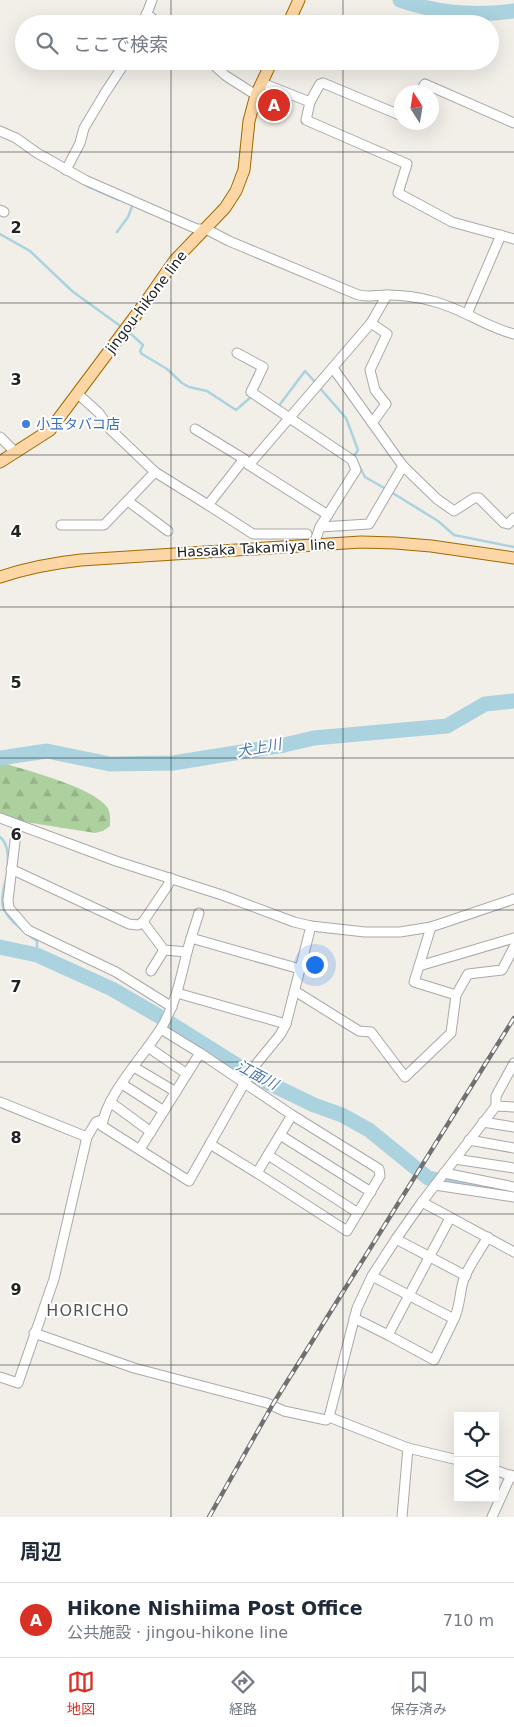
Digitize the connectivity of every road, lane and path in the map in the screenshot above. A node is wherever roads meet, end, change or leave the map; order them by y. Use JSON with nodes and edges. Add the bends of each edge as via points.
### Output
{"nodes":[{"id":1,"x":152,"y":0,"type":"edge"},
{"id":2,"x":299,"y":0,"type":"edge"},
{"id":3,"x":146,"y":14,"type":"edge"},
{"id":4,"x":292,"y":15,"type":"edge"},
{"id":5,"x":120,"y":70,"type":"edge"},
{"id":6,"x":219,"y":70,"type":"edge"},
{"id":7,"x":268,"y":70,"type":"edge"},
{"id":8,"x":262,"y":84,"type":"junction"},
{"id":9,"x":439,"y":90,"type":"edge"},
{"id":10,"x":256,"y":95,"type":"junction"},
{"id":11,"x":310,"y":102,"type":"junction"},
{"id":12,"x":394,"y":113,"type":"edge"},
{"id":13,"x":514,"y":123,"type":"edge"},
{"id":14,"x":0,"y":131,"type":"edge"},
{"id":15,"x":66,"y":170,"type":"junction"},
{"id":16,"x":206,"y":229,"type":"junction"},
{"id":17,"x":501,"y":235,"type":"junction"},
{"id":18,"x":514,"y":239,"type":"edge"},
{"id":19,"x":387,"y":295,"type":"junction"},
{"id":20,"x":467,"y":314,"type":"junction"},
{"id":21,"x":371,"y":323,"type":"junction"},
{"id":22,"x":514,"y":334,"type":"edge"},
{"id":23,"x":237,"y":353,"type":"dead end"},
{"id":24,"x":333,"y":368,"type":"junction"},
{"id":25,"x":78,"y":394,"type":"junction"},
{"id":26,"x":290,"y":419,"type":"junction"},
{"id":27,"x":372,"y":423,"type":"junction"},
{"id":28,"x":195,"y":429,"type":"dead end"},
{"id":29,"x":0,"y":437,"type":"edge"},
{"id":30,"x":16,"y":453,"type":"junction"},
{"id":31,"x":0,"y":462,"type":"edge"},
{"id":32,"x":247,"y":462,"type":"junction"},
{"id":33,"x":403,"y":466,"type":"junction"},
{"id":34,"x":155,"y":472,"type":"junction"},
{"id":35,"x":128,"y":500,"type":"junction"},
{"id":36,"x":208,"y":505,"type":"junction"},
{"id":37,"x":328,"y":515,"type":"junction"},
{"id":38,"x":514,"y":518,"type":"edge"},
{"id":39,"x":61,"y":525,"type":"dead end"},
{"id":40,"x":320,"y":527,"type":"junction"},
{"id":41,"x":168,"y":531,"type":"dead end"},
{"id":42,"x":307,"y":534,"type":"dead end"},
{"id":43,"x":314,"y":544,"type":"junction"},
{"id":44,"x":514,"y":558,"type":"edge"},
{"id":45,"x":0,"y":577,"type":"edge"},
{"id":46,"x":0,"y":818,"type":"edge"},
{"id":47,"x":17,"y":825,"type":"junction"},
{"id":48,"x":12,"y":869,"type":"junction"},
{"id":49,"x":171,"y":878,"type":"junction"},
{"id":50,"x":514,"y":899,"type":"edge"},
{"id":51,"x":199,"y":913,"type":"dead end"},
{"id":52,"x":143,"y":922,"type":"junction"},
{"id":53,"x":312,"y":926,"type":"junction"},
{"id":54,"x":431,"y":927,"type":"junction"},
{"id":55,"x":192,"y":938,"type":"junction"},
{"id":56,"x":514,"y":938,"type":"edge"},
{"id":57,"x":514,"y":947,"type":"edge"},
{"id":58,"x":164,"y":950,"type":"junction"},
{"id":59,"x":187,"y":952,"type":"junction"},
{"id":60,"x":419,"y":966,"type":"junction"},
{"id":61,"x":300,"y":969,"type":"junction"},
{"id":62,"x":151,"y":971,"type":"dead end"},
{"id":63,"x":295,"y":990,"type":"junction"},
{"id":64,"x":177,"y":992,"type":"junction"},
{"id":65,"x":456,"y":995,"type":"junction"},
{"id":66,"x":166,"y":1019,"type":"junction"},
{"id":67,"x":286,"y":1024,"type":"junction"},
{"id":68,"x":148,"y":1047,"type":"junction"},
{"id":69,"x":200,"y":1053,"type":"junction"},
{"id":70,"x":514,"y":1064,"type":"edge"},
{"id":71,"x":134,"y":1066,"type":"junction"},
{"id":72,"x":187,"y":1074,"type":"junction"},
{"id":73,"x":247,"y":1080,"type":"junction"},
{"id":74,"x":122,"y":1084,"type":"junction"},
{"id":75,"x":176,"y":1092,"type":"junction"},
{"id":76,"x":0,"y":1102,"type":"edge"},
{"id":77,"x":110,"y":1102,"type":"junction"},
{"id":78,"x":496,"y":1106,"type":"junction"},
{"id":79,"x":514,"y":1107,"type":"edge"},
{"id":80,"x":164,"y":1111,"type":"junction"},
{"id":81,"x":292,"y":1115,"type":"junction"},
{"id":82,"x":102,"y":1120,"type":"junction"},
{"id":83,"x":483,"y":1122,"type":"junction"},
{"id":84,"x":514,"y":1127,"type":"edge"},
{"id":85,"x":151,"y":1132,"type":"junction"},
{"id":86,"x":280,"y":1135,"type":"junction"},
{"id":87,"x":88,"y":1137,"type":"junction"},
{"id":88,"x":469,"y":1140,"type":"junction"},
{"id":89,"x":210,"y":1144,"type":"junction"},
{"id":90,"x":514,"y":1148,"type":"edge"},
{"id":91,"x":140,"y":1149,"type":"junction"},
{"id":92,"x":268,"y":1155,"type":"junction"},
{"id":93,"x":455,"y":1159,"type":"junction"},
{"id":94,"x":514,"y":1168,"type":"edge"},
{"id":95,"x":257,"y":1173,"type":"junction"},
{"id":96,"x":444,"y":1173,"type":"junction"},
{"id":97,"x":435,"y":1185,"type":"junction"},
{"id":98,"x":514,"y":1187,"type":"edge"},
{"id":99,"x":371,"y":1192,"type":"junction"},
{"id":100,"x":514,"y":1197,"type":"edge"},
{"id":101,"x":422,"y":1202,"type":"junction"},
{"id":102,"x":358,"y":1213,"type":"junction"},
{"id":103,"x":450,"y":1218,"type":"junction"},
{"id":104,"x":488,"y":1237,"type":"junction"},
{"id":105,"x":396,"y":1238,"type":"junction"},
{"id":106,"x":514,"y":1252,"type":"edge"},
{"id":107,"x":430,"y":1257,"type":"junction"},
{"id":108,"x":372,"y":1276,"type":"junction"},
{"id":109,"x":466,"y":1276,"type":"junction"},
{"id":110,"x":409,"y":1296,"type":"junction"},
{"id":111,"x":354,"y":1318,"type":"junction"},
{"id":112,"x":454,"y":1319,"type":"junction"},
{"id":113,"x":34,"y":1333,"type":"junction"},
{"id":114,"x":388,"y":1335,"type":"junction"},
{"id":115,"x":0,"y":1378,"type":"edge"},
{"id":116,"x":329,"y":1418,"type":"junction"},
{"id":117,"x":408,"y":1448,"type":"junction"},
{"id":118,"x":454,"y":1459,"type":"edge"},
{"id":119,"x":499,"y":1471,"type":"edge"},
{"id":120,"x":512,"y":1476,"type":"edge"},
{"id":121,"x":402,"y":1517,"type":"edge"},
{"id":122,"x":492,"y":1517,"type":"edge"}],
"edges":[{"from":1,"to":3,"type":"street"},
{"from":2,"to":4,"type":"main road"},
{"from":5,"to":15,"type":"street","via":[[84,128]]},
{"from":6,"to":10,"type":"street"},
{"from":7,"to":8,"type":"main road","name":"jingou-hikone line"},
{"from":8,"to":10,"type":"main road","name":"jingou-hikone line"},
{"from":8,"to":11,"type":"street"},
{"from":9,"to":13,"type":"street"},
{"from":10,"to":16,"type":"main road","name":"jingou-hikone line","via":[[249,121],[244,170],[236,192]]},
{"from":11,"to":12,"type":"street","via":[[323,83]]},
{"from":11,"to":17,"type":"street","via":[[306,120],[407,164],[398,193],[452,222]]},
{"from":14,"to":15,"type":"street"},
{"from":15,"to":16,"type":"street","via":[[197,229]]},
{"from":16,"to":19,"type":"street","via":[[356,294]]},
{"from":16,"to":25,"type":"main road","name":"jingou-hikone line","via":[[174,260]]},
{"from":17,"to":18,"type":"street"},
{"from":17,"to":20,"type":"street"},
{"from":19,"to":20,"type":"street","via":[[434,301]]},
{"from":19,"to":21,"type":"street"},
{"from":20,"to":22,"type":"street","via":[[490,327]]},
{"from":21,"to":24,"type":"street"},
{"from":21,"to":27,"type":"street","via":[[387,334],[370,370],[375,390],[386,404]]},
{"from":23,"to":26,"type":"street","via":[[263,367],[251,392]]},
{"from":24,"to":26,"type":"street"},
{"from":24,"to":27,"type":"street"},
{"from":25,"to":30,"type":"main road","name":"jingou-hikone line","via":[[50,430]]},
{"from":25,"to":34,"type":"street"},
{"from":26,"to":32,"type":"street"},
{"from":26,"to":37,"type":"street","via":[[352,460],[356,470]]},
{"from":27,"to":33,"type":"street"},
{"from":28,"to":32,"type":"street"},
{"from":29,"to":30,"type":"street"},
{"from":30,"to":31,"type":"main road","name":"jingou-hikone line"},
{"from":32,"to":36,"type":"street"},
{"from":32,"to":37,"type":"street"},
{"from":33,"to":38,"type":"street","via":[[451,510],[480,498],[504,523],[508,524]]},
{"from":33,"to":40,"type":"street","via":[[368,524]]},
{"from":34,"to":35,"type":"street"},
{"from":34,"to":36,"type":"street"},
{"from":35,"to":39,"type":"street","via":[[104,524]]},
{"from":35,"to":41,"type":"street"},
{"from":36,"to":42,"type":"street","via":[[253,534]]},
{"from":37,"to":40,"type":"street"},
{"from":40,"to":43,"type":"street"},
{"from":43,"to":44,"type":"main road","name":"Hassaka Takamiya line","via":[[395,543]]},
{"from":43,"to":45,"type":"main road","name":"Hassaka Takamiya line","via":[[81,560],[45,565]]},
{"from":46,"to":47,"type":"street"},
{"from":47,"to":48,"type":"street"},
{"from":47,"to":49,"type":"street"},
{"from":48,"to":52,"type":"street","via":[[129,924]]},
{"from":48,"to":66,"type":"street","via":[[9,908],[28,930],[116,972]]},
{"from":49,"to":52,"type":"street"},
{"from":49,"to":53,"type":"street"},
{"from":50,"to":54,"type":"street"},
{"from":51,"to":55,"type":"street"},
{"from":52,"to":58,"type":"street"},
{"from":53,"to":54,"type":"street","via":[[365,932],[400,932]]},
{"from":53,"to":61,"type":"street"},
{"from":54,"to":60,"type":"street"},
{"from":55,"to":59,"type":"street"},
{"from":55,"to":61,"type":"street"},
{"from":56,"to":60,"type":"street"},
{"from":57,"to":65,"type":"street","via":[[502,970],[468,974]]},
{"from":58,"to":59,"type":"street"},
{"from":58,"to":62,"type":"street"},
{"from":59,"to":64,"type":"street"},
{"from":60,"to":65,"type":"street","via":[[414,982]]},
{"from":61,"to":63,"type":"street"},
{"from":63,"to":65,"type":"street","via":[[360,1031],[371,1032],[405,1077],[451,1033]]},
{"from":63,"to":67,"type":"street"},
{"from":64,"to":66,"type":"street"},
{"from":64,"to":67,"type":"street"},
{"from":66,"to":68,"type":"street"},
{"from":66,"to":69,"type":"street"},
{"from":67,"to":73,"type":"street"},
{"from":68,"to":71,"type":"street"},
{"from":68,"to":72,"type":"street"},
{"from":69,"to":72,"type":"street"},
{"from":69,"to":73,"type":"street"},
{"from":70,"to":78,"type":"street","via":[[496,1096]]},
{"from":71,"to":74,"type":"street"},
{"from":71,"to":75,"type":"street"},
{"from":72,"to":75,"type":"street"},
{"from":73,"to":81,"type":"street"},
{"from":73,"to":89,"type":"street"},
{"from":74,"to":77,"type":"street"},
{"from":74,"to":80,"type":"street"},
{"from":75,"to":80,"type":"street"},
{"from":76,"to":87,"type":"street"},
{"from":77,"to":82,"type":"street"},
{"from":77,"to":85,"type":"street"},
{"from":78,"to":79,"type":"street"},
{"from":78,"to":83,"type":"street"},
{"from":80,"to":85,"type":"street"},
{"from":81,"to":86,"type":"street"},
{"from":81,"to":99,"type":"street","via":[[379,1169],[380,1176]]},
{"from":82,"to":87,"type":"street","via":[[91,1128]]},
{"from":82,"to":91,"type":"street","via":[[102,1126]]},
{"from":83,"to":84,"type":"street"},
{"from":83,"to":88,"type":"street"},
{"from":85,"to":91,"type":"street"},
{"from":86,"to":92,"type":"street"},
{"from":86,"to":99,"type":"street"},
{"from":87,"to":113,"type":"street","via":[[54,1279]]},
{"from":88,"to":90,"type":"street"},
{"from":88,"to":93,"type":"street"},
{"from":89,"to":91,"type":"street","via":[[189,1181]]},
{"from":89,"to":95,"type":"street"},
{"from":92,"to":95,"type":"street"},
{"from":92,"to":102,"type":"street"},
{"from":93,"to":94,"type":"street"},
{"from":93,"to":96,"type":"street"},
{"from":95,"to":102,"type":"street","via":[[347,1231]]},
{"from":96,"to":97,"type":"street"},
{"from":96,"to":98,"type":"street"},
{"from":97,"to":100,"type":"street"},
{"from":97,"to":101,"type":"street"},
{"from":99,"to":102,"type":"street"},
{"from":101,"to":103,"type":"street"},
{"from":101,"to":105,"type":"street"},
{"from":103,"to":104,"type":"street"},
{"from":103,"to":107,"type":"street"},
{"from":104,"to":106,"type":"street"},
{"from":104,"to":109,"type":"street"},
{"from":105,"to":107,"type":"street"},
{"from":105,"to":108,"type":"street"},
{"from":107,"to":109,"type":"street"},
{"from":107,"to":110,"type":"street"},
{"from":108,"to":110,"type":"street"},
{"from":108,"to":111,"type":"street"},
{"from":109,"to":112,"type":"street"},
{"from":110,"to":112,"type":"street"},
{"from":110,"to":114,"type":"street"},
{"from":111,"to":114,"type":"street"},
{"from":111,"to":116,"type":"street"},
{"from":112,"to":114,"type":"street","via":[[434,1360]]},
{"from":113,"to":115,"type":"street","via":[[18,1383]]},
{"from":113,"to":116,"type":"street","via":[[134,1368],[267,1403],[284,1411]]},
{"from":116,"to":117,"type":"street"},
{"from":117,"to":118,"type":"street"},
{"from":117,"to":121,"type":"street"},
{"from":119,"to":120,"type":"street"},
{"from":120,"to":122,"type":"street"}]}
